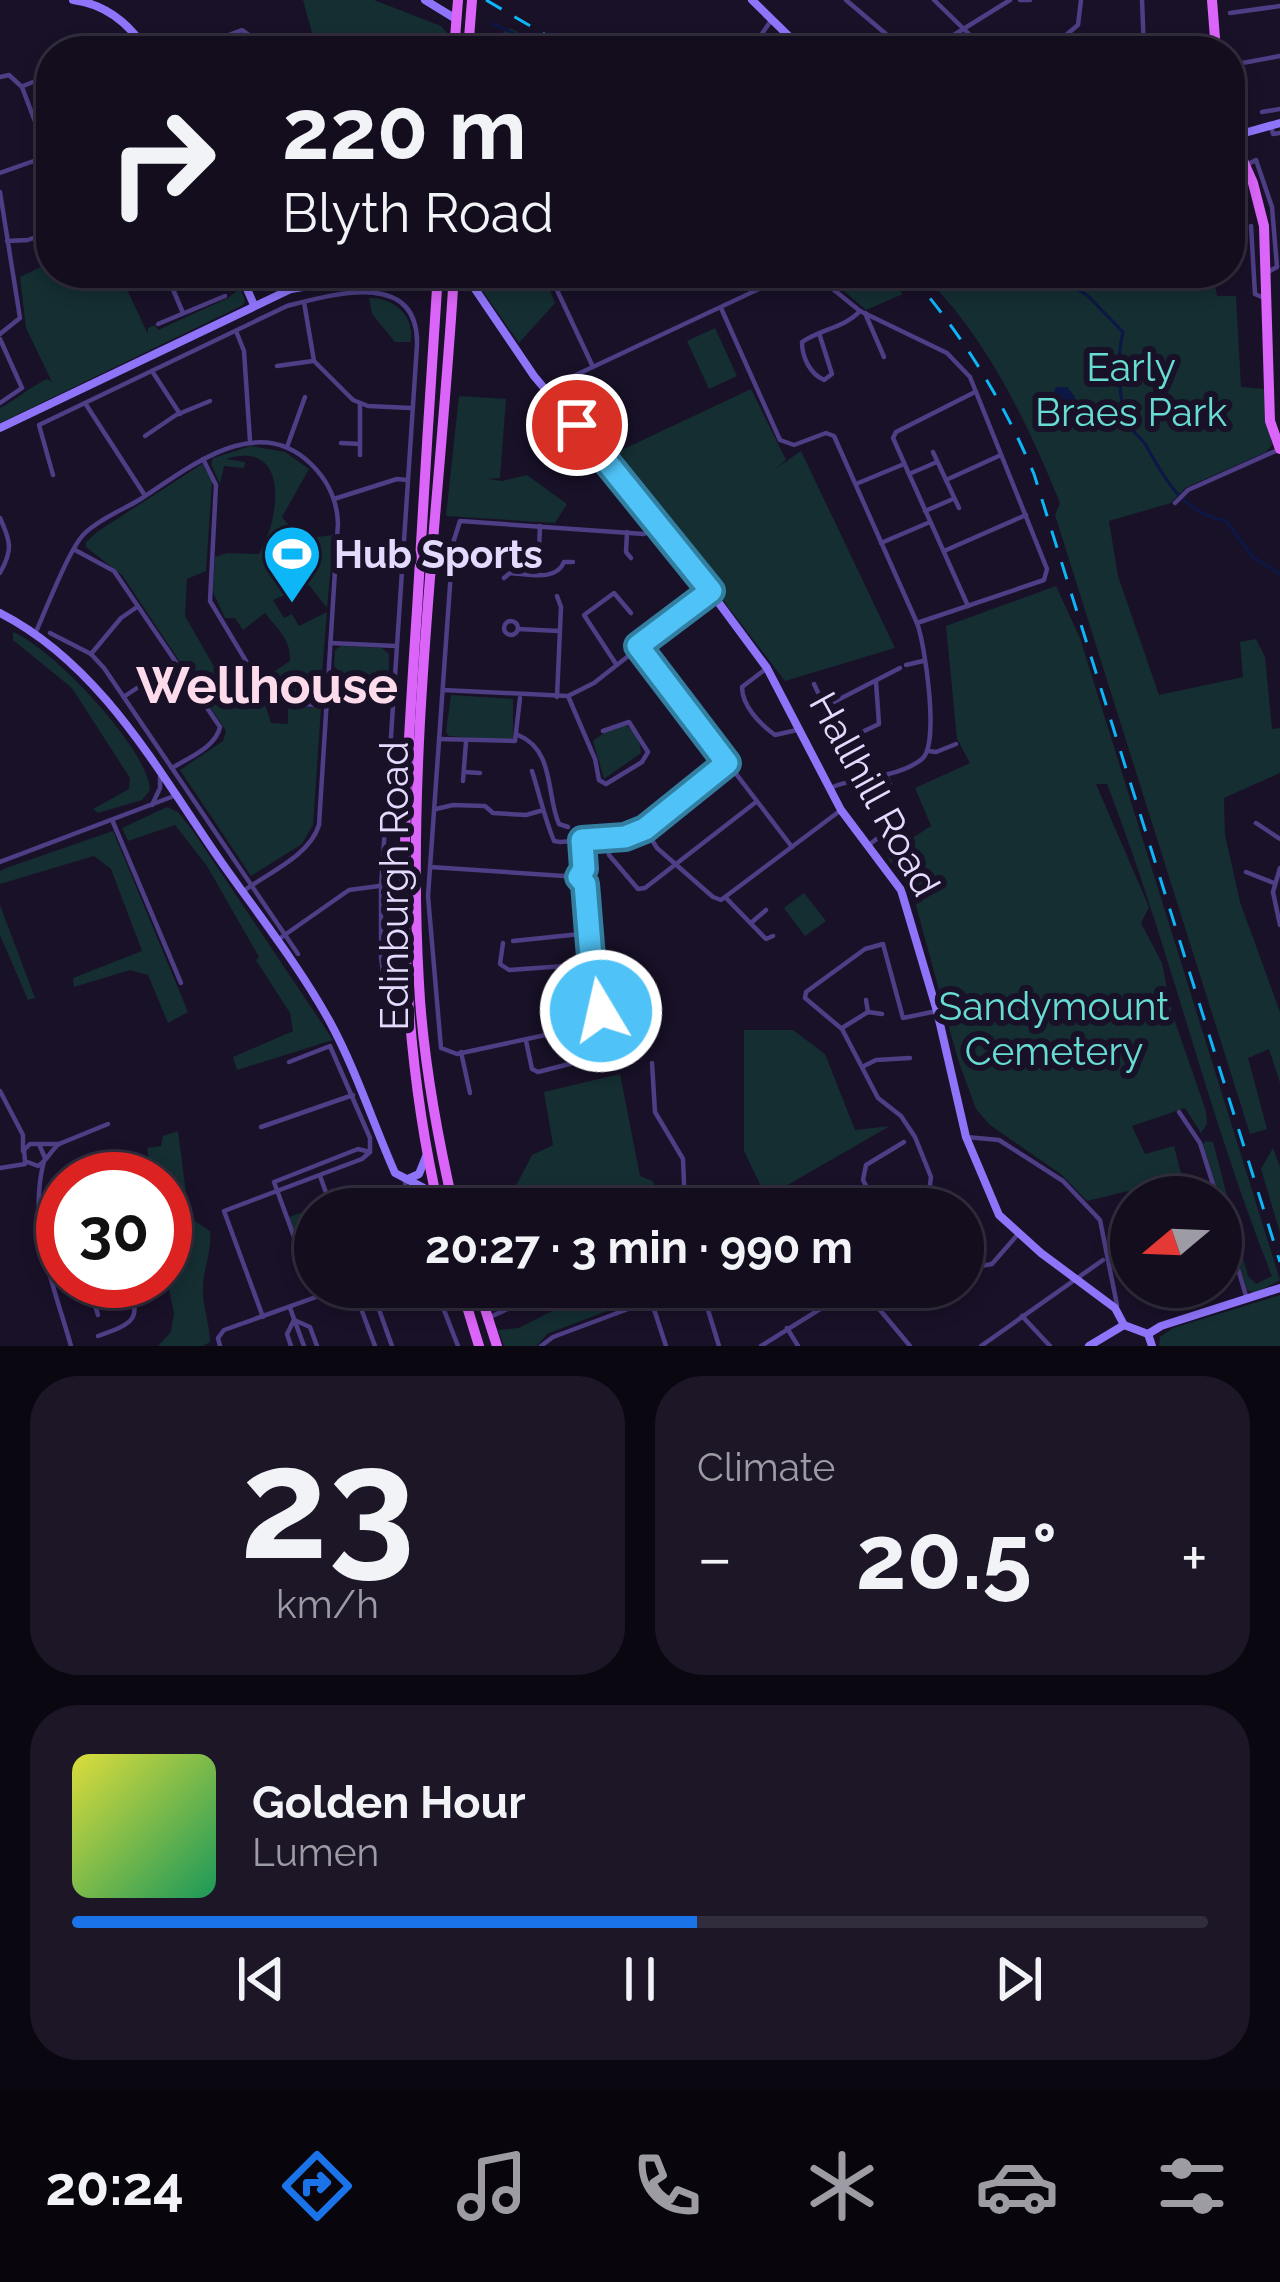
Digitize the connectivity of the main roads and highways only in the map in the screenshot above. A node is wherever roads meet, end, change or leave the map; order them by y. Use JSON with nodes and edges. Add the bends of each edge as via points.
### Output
{"nodes":[{"id":1,"x":458,"y":0,"type":"edge"},
{"id":2,"x":1212,"y":0,"type":"edge"},
{"id":3,"x":472,"y":3,"type":"edge"},
{"id":4,"x":456,"y":19,"type":"junction"},
{"id":5,"x":470,"y":21,"type":"junction"},
{"id":6,"x":455,"y":36,"type":"edge"},
{"id":7,"x":469,"y":36,"type":"edge"},
{"id":8,"x":1215,"y":36,"type":"edge"},
{"id":9,"x":1245,"y":154,"type":"edge"},
{"id":10,"x":437,"y":288,"type":"edge"},
{"id":11,"x":453,"y":288,"type":"edge"},
{"id":12,"x":1280,"y":449,"type":"edge"},
{"id":13,"x":446,"y":1175,"type":"junction"},
{"id":14,"x":432,"y":1177,"type":"junction"},
{"id":15,"x":434,"y":1188,"type":"edge"},
{"id":16,"x":449,"y":1188,"type":"edge"},
{"id":17,"x":467,"y":1308,"type":"edge"},
{"id":18,"x":485,"y":1308,"type":"edge"},
{"id":19,"x":488,"y":1318,"type":"junction"},
{"id":20,"x":471,"y":1322,"type":"junction"},
{"id":21,"x":479,"y":1346,"type":"edge"},
{"id":22,"x":497,"y":1346,"type":"edge"}],
"edges":[{"from":1,"to":4,"type":"main road"},
{"from":2,"to":8,"type":"main road"},
{"from":3,"to":5,"type":"main road"},
{"from":4,"to":5,"type":"main road"},
{"from":4,"to":6,"type":"main road"},
{"from":5,"to":7,"type":"main road"},
{"from":9,"to":12,"type":"main road","via":[[1260,204],[1270,421]]},
{"from":10,"to":14,"type":"main road","name":"Edinburgh Road","via":[[402,919],[409,1039]]},
{"from":11,"to":13,"type":"main road","name":"Edinburgh Road","via":[[417,830],[419,986]]},
{"from":13,"to":14,"type":"main road"},
{"from":13,"to":16,"type":"main road","name":"Edinburgh Road"},
{"from":14,"to":15,"type":"main road","name":"Edinburgh Road"},
{"from":17,"to":20,"type":"main road"},
{"from":18,"to":19,"type":"main road"},
{"from":19,"to":20,"type":"main road"},
{"from":19,"to":22,"type":"main road"},
{"from":20,"to":21,"type":"main road"}]}
